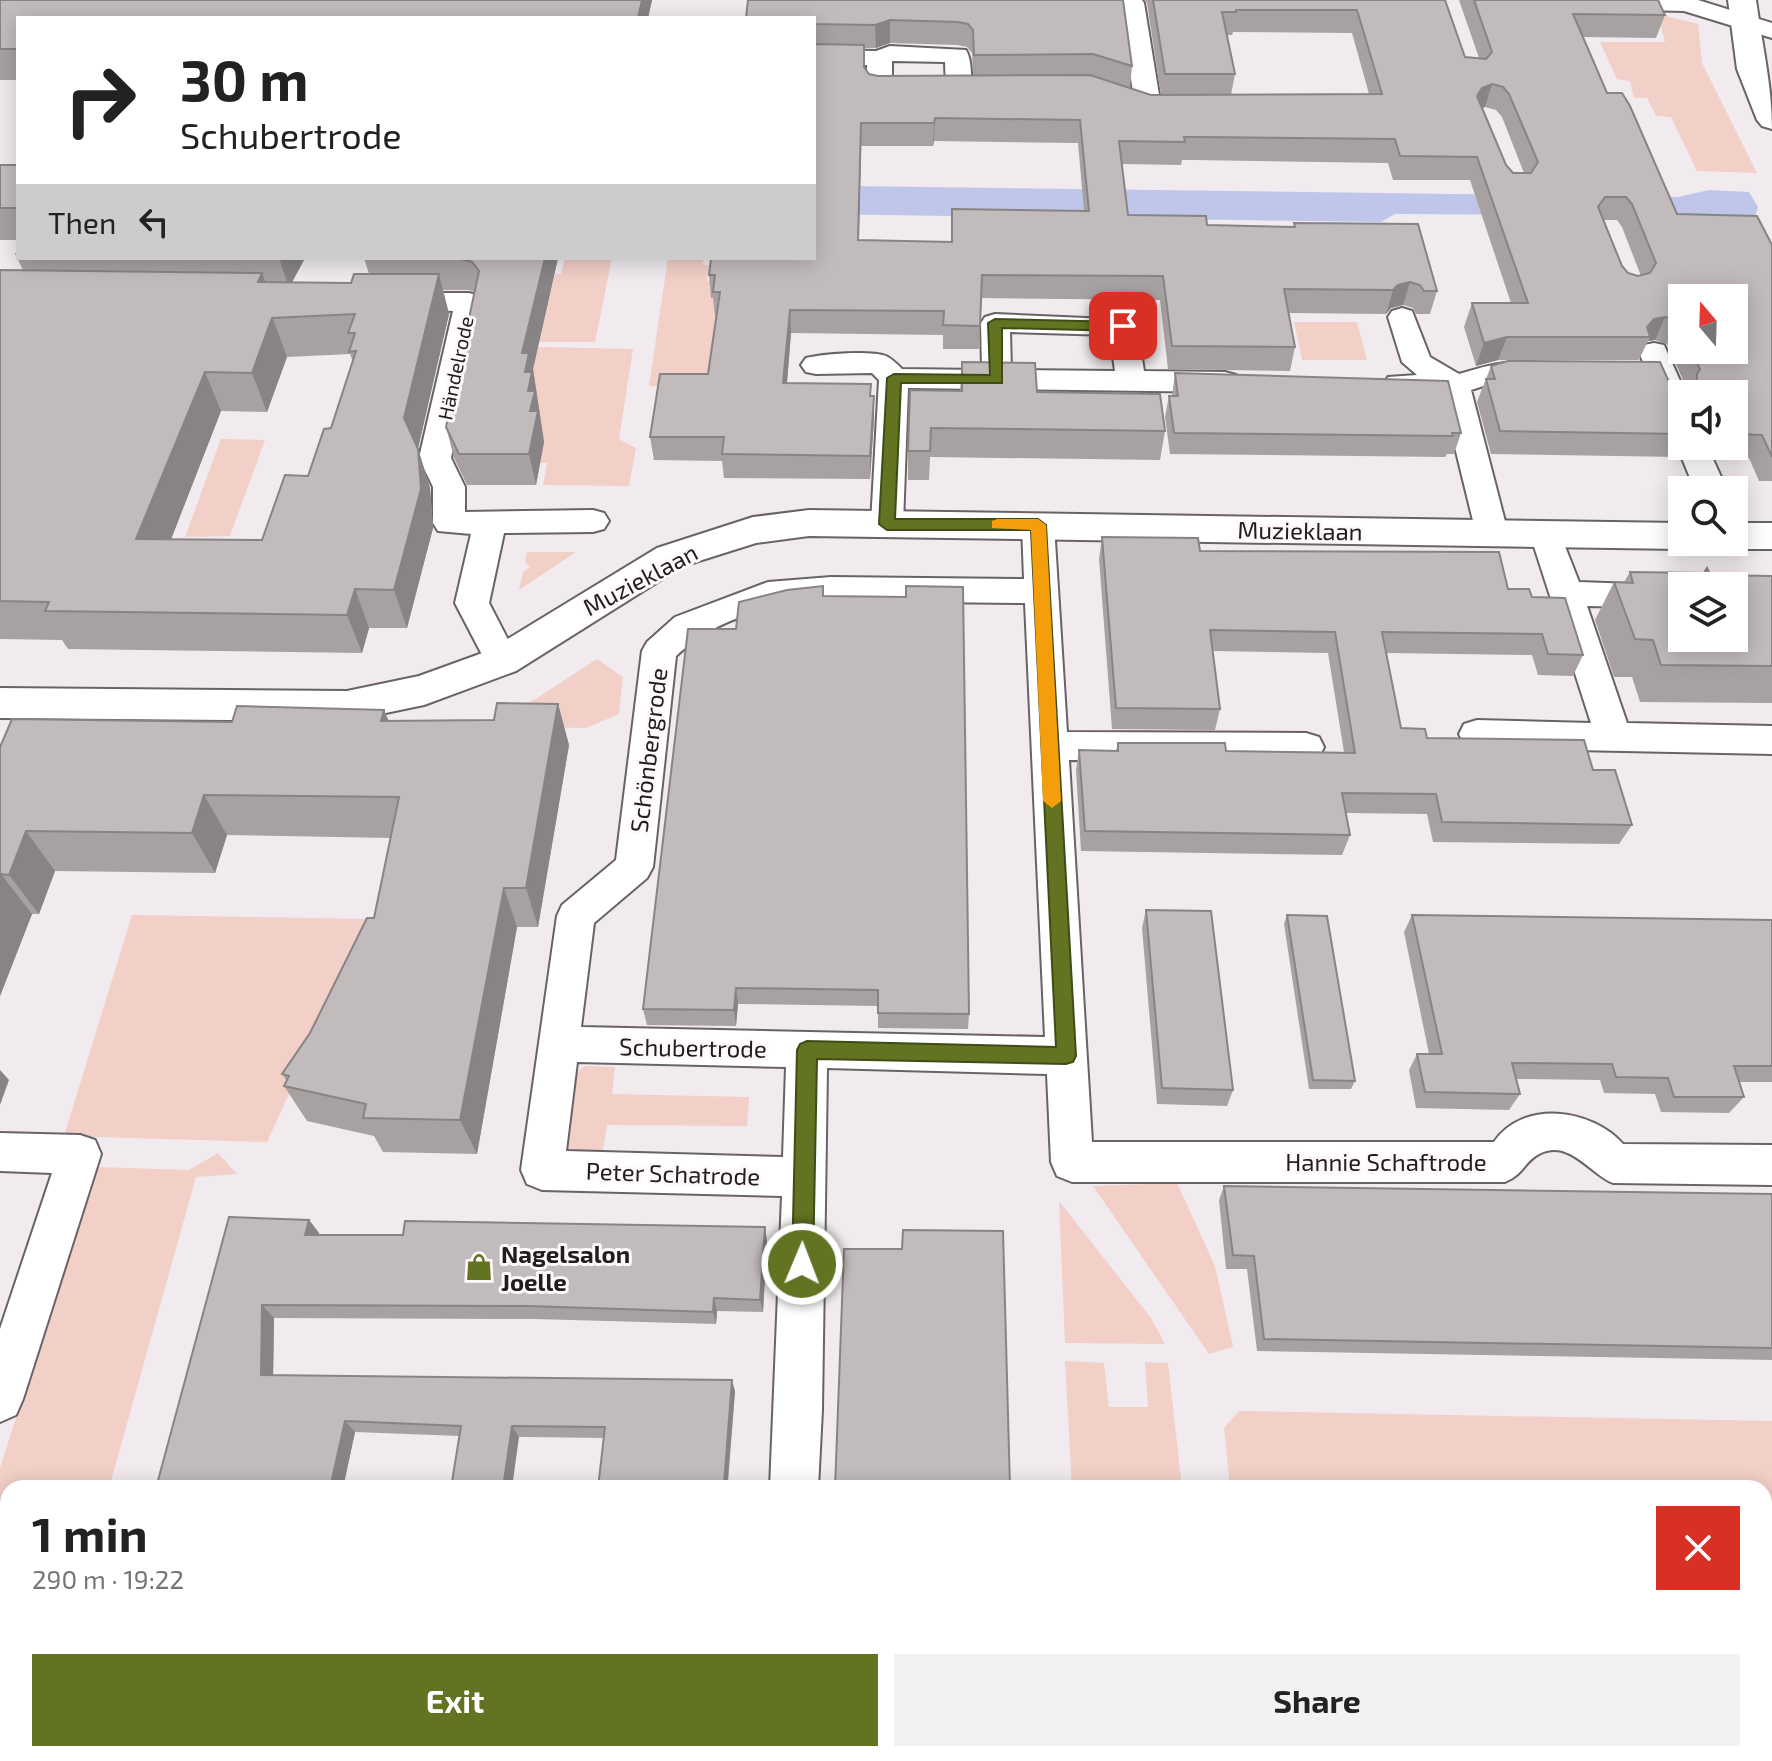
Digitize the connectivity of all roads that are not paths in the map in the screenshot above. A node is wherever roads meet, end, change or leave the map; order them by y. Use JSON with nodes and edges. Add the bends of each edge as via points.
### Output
{"nodes":[{"id":1,"x":1126,"y":0,"type":"edge"},
{"id":2,"x":1517,"y":1,"type":"edge"},
{"id":3,"x":1743,"y":11,"type":"edge"},
{"id":4,"x":1772,"y":31,"type":"edge"},
{"id":5,"x":816,"y":57,"type":"edge"},
{"id":6,"x":880,"y":58,"type":"junction"},
{"id":7,"x":1119,"y":97,"type":"edge"},
{"id":8,"x":1148,"y":107,"type":"junction"},
{"id":9,"x":1176,"y":107,"type":"edge"},
{"id":10,"x":1772,"y":120,"type":"edge"},
{"id":11,"x":366,"y":301,"type":"edge"},
{"id":12,"x":1402,"y":317,"type":"dead end"},
{"id":13,"x":816,"y":365,"type":"dead end"},
{"id":14,"x":1571,"y":372,"type":"edge"},
{"id":15,"x":1631,"y":373,"type":"edge"},
{"id":16,"x":894,"y":378,"type":"junction"},
{"id":17,"x":997,"y":380,"type":"junction"},
{"id":18,"x":1131,"y":381,"type":"junction"},
{"id":19,"x":1250,"y":382,"type":"edge"},
{"id":20,"x":1367,"y":383,"type":"edge"},
{"id":21,"x":1455,"y":385,"type":"junction"},
{"id":22,"x":1668,"y":387,"type":"edge"},
{"id":23,"x":593,"y":521,"type":"dead end"},
{"id":24,"x":490,"y":522,"type":"junction"},
{"id":25,"x":887,"y":524,"type":"junction"},
{"id":26,"x":1038,"y":525,"type":"junction"},
{"id":27,"x":1492,"y":533,"type":"junction"},
{"id":28,"x":1546,"y":534,"type":"junction"},
{"id":29,"x":1668,"y":536,"type":"edge"},
{"id":30,"x":1748,"y":536,"type":"edge"},
{"id":31,"x":1772,"y":536,"type":"edge"},
{"id":32,"x":1042,"y":591,"type":"junction"},
{"id":33,"x":1566,"y":594,"type":"junction"},
{"id":34,"x":1668,"y":596,"type":"edge"},
{"id":35,"x":502,"y":661,"type":"junction"},
{"id":36,"x":3,"y":708,"type":"edge"},
{"id":37,"x":1477,"y":734,"type":"dead end"},
{"id":38,"x":1613,"y":735,"type":"junction"},
{"id":39,"x":1772,"y":740,"type":"edge"},
{"id":40,"x":1049,"y":746,"type":"junction"},
{"id":41,"x":1306,"y":747,"type":"dead end"},
{"id":42,"x":559,"y":1044,"type":"junction"},
{"id":43,"x":807,"y":1050,"type":"junction"},
{"id":44,"x":1066,"y":1056,"type":"junction"},
{"id":45,"x":0,"y":1152,"type":"edge"},
{"id":46,"x":1772,"y":1165,"type":"edge"},
{"id":47,"x":542,"y":1170,"type":"joint"},
{"id":48,"x":805,"y":1177,"type":"junction"},
{"id":49,"x":0,"y":1399,"type":"edge"},
{"id":50,"x":795,"y":1480,"type":"edge"}],
"edges":[{"from":1,"to":8,"type":"street","via":[[1132,3]]},
{"from":2,"to":3,"type":"street","via":[[1686,4]]},
{"from":3,"to":4,"type":"street"},
{"from":3,"to":10,"type":"street","via":[[1751,69]]},
{"from":5,"to":6,"type":"street"},
{"from":6,"to":6,"type":"street","via":[[879,89],[967,90],[957,55],[890,53]]},
{"from":7,"to":8,"type":"street"},
{"from":8,"to":9,"type":"street"},
{"from":11,"to":24,"type":"street","name":"Händelrode","via":[[469,302],[435,458],[449,487],[449,523]]},
{"from":12,"to":21,"type":"street","via":[[1417,362]]},
{"from":13,"to":16,"type":"street","via":[[879,364]]},
{"from":14,"to":21,"type":"street","via":[[1498,372]]},
{"from":15,"to":22,"type":"street","via":[[1658,362]]},
{"from":16,"to":17,"type":"street"},
{"from":16,"to":25,"type":"street"},
{"from":17,"to":18,"type":"street"},
{"from":17,"to":18,"type":"street","via":[[995,323],[1123,326]]},
{"from":18,"to":19,"type":"street"},
{"from":20,"to":21,"type":"street"},
{"from":21,"to":27,"type":"street"},
{"from":23,"to":24,"type":"street","name":"Händelrode"},
{"from":24,"to":35,"type":"street","via":[[472,603]]},
{"from":25,"to":26,"type":"street","name":"Muzieklaan"},
{"from":25,"to":35,"type":"street","name":"Muzieklaan","via":[[809,523],[753,530],[708,543],[670,557]]},
{"from":26,"to":27,"type":"street","name":"Muzieklaan"},
{"from":26,"to":32,"type":"street"},
{"from":27,"to":28,"type":"street","name":"Muzieklaan"},
{"from":28,"to":29,"type":"street","name":"Muzieklaan"},
{"from":28,"to":33,"type":"street"},
{"from":30,"to":31,"type":"street"},
{"from":32,"to":40,"type":"street"},
{"from":32,"to":42,"type":"street","name":"Schönbergrode","via":[[831,589],[768,594],[687,626],[659,651],[634,867],[576,916]]},
{"from":33,"to":34,"type":"street"},
{"from":33,"to":38,"type":"street"},
{"from":35,"to":36,"type":"street","name":"Muzieklaan","via":[[424,690],[347,706]]},
{"from":37,"to":38,"type":"street"},
{"from":38,"to":39,"type":"street"},
{"from":40,"to":41,"type":"street"},
{"from":40,"to":44,"type":"street"},
{"from":42,"to":43,"type":"street","name":"Schubertrode"},
{"from":42,"to":47,"type":"street","name":"Schönbergrode"},
{"from":43,"to":44,"type":"street","name":"Schubertrode"},
{"from":43,"to":48,"type":"street"},
{"from":44,"to":46,"type":"street","name":"Hannie Schaftrode","via":[[1072,1162],[1505,1162],[1515,1144],[1548,1130],[1593,1142],[1613,1163]]},
{"from":45,"to":49,"type":"street","via":[[80,1154]]},
{"from":47,"to":48,"type":"street","name":"Peter Schatrode"},
{"from":48,"to":50,"type":"street"}]}
